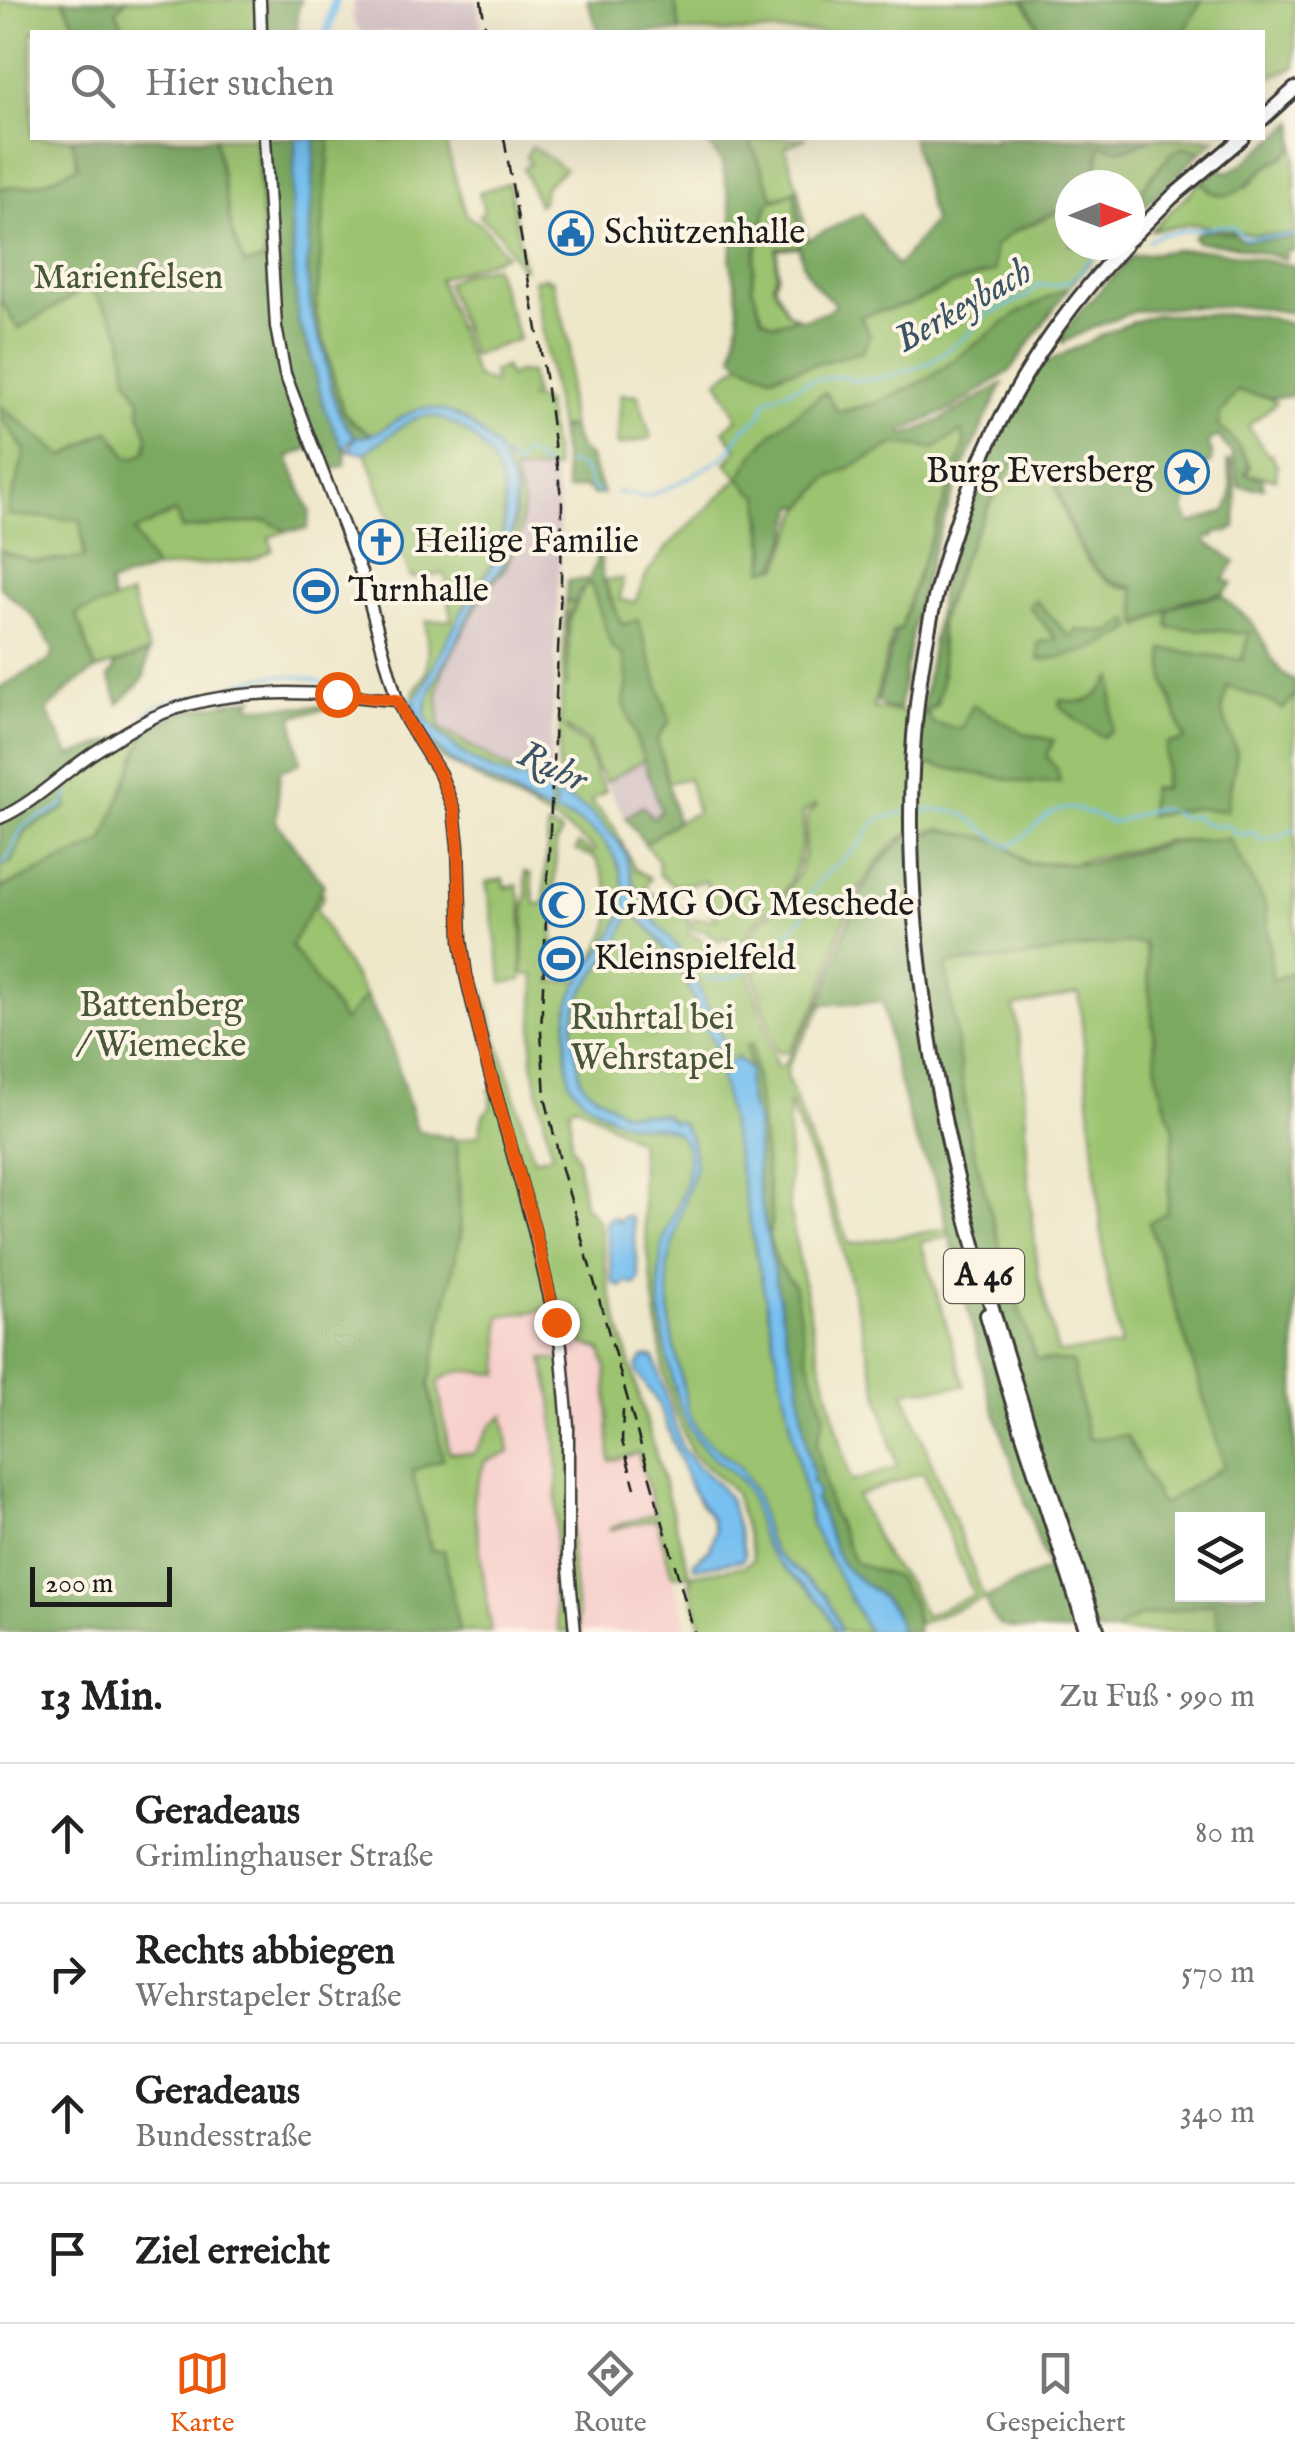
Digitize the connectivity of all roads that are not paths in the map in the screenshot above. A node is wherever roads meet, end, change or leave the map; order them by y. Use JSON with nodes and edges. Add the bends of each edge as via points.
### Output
{"nodes":[{"id":1,"x":260,"y":0,"type":"edge"},
{"id":2,"x":261,"y":30,"type":"edge"},
{"id":3,"x":1295,"y":78,"type":"edge"},
{"id":4,"x":1295,"y":89,"type":"edge"},
{"id":5,"x":1265,"y":105,"type":"edge"},
{"id":6,"x":1265,"y":116,"type":"edge"},
{"id":7,"x":265,"y":140,"type":"edge"},
{"id":8,"x":1225,"y":145,"type":"edge"},
{"id":9,"x":1145,"y":213,"type":"edge"},
{"id":10,"x":1145,"y":224,"type":"edge"},
{"id":11,"x":1102,"y":260,"type":"edge"},
{"id":12,"x":1112,"y":260,"type":"edge"},
{"id":13,"x":1003,"y":407,"type":"junction"},
{"id":14,"x":913,"y":691,"type":"junction"},
{"id":15,"x":397,"y":700,"type":"junction"},
{"id":16,"x":0,"y":818,"type":"edge"},
{"id":17,"x":575,"y":1632,"type":"edge"},
{"id":18,"x":1087,"y":1632,"type":"edge"},
{"id":19,"x":1098,"y":1632,"type":"edge"}],
"edges":[{"from":1,"to":2,"type":"main road"},
{"from":3,"to":5,"type":"highway"},
{"from":4,"to":6,"type":"highway"},
{"from":7,"to":15,"type":"main road","via":[[287,382],[363,578]]},
{"from":8,"to":9,"type":"highway"},
{"from":8,"to":10,"type":"highway"},
{"from":11,"to":13,"type":"highway","number":"A 46","via":[[1036,344]]},
{"from":12,"to":13,"type":"highway","number":"A 46"},
{"from":13,"to":14,"type":"highway","number":"A 46","via":[[965,476],[940,546],[921,618]]},
{"from":14,"to":18,"type":"highway","number":"A 46","via":[[903,816],[927,1064],[964,1234]]},
{"from":14,"to":19,"type":"highway","number":"A 46","via":[[915,909],[962,1199]]},
{"from":15,"to":16,"type":"main road","via":[[299,693],[180,708],[84,758]]},
{"from":15,"to":17,"type":"main road","via":[[454,810],[466,974],[561,1346]]}]}
